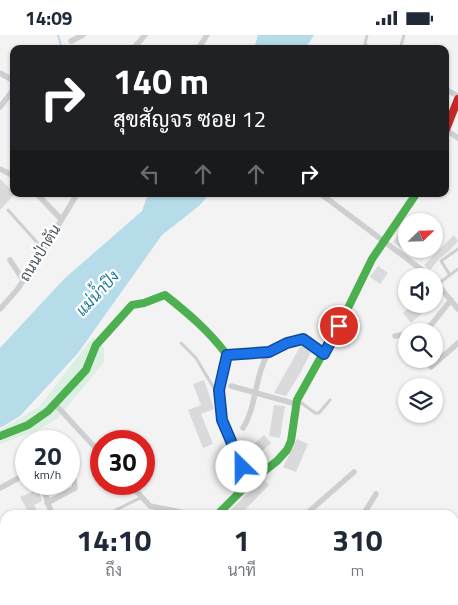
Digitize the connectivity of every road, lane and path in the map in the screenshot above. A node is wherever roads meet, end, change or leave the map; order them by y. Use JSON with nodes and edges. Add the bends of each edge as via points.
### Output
{"nodes":[{"id":1,"x":83,"y":35,"type":"edge"},
{"id":2,"x":145,"y":35,"type":"edge"},
{"id":3,"x":72,"y":41,"type":"dead end"},
{"id":4,"x":136,"y":45,"type":"edge"},
{"id":5,"x":458,"y":97,"type":"edge"},
{"id":6,"x":2,"y":99,"type":"edge"},
{"id":7,"x":0,"y":107,"type":"edge"},
{"id":8,"x":449,"y":121,"type":"edge"},
{"id":9,"x":40,"y":197,"type":"edge"},
{"id":10,"x":75,"y":197,"type":"edge"},
{"id":11,"x":325,"y":197,"type":"edge"},
{"id":12,"x":414,"y":197,"type":"edge"},
{"id":13,"x":8,"y":211,"type":"dead end"},
{"id":14,"x":61,"y":219,"type":"junction"},
{"id":15,"x":384,"y":243,"type":"junction"},
{"id":16,"x":44,"y":249,"type":"junction"},
{"id":17,"x":458,"y":249,"type":"edge"},
{"id":18,"x":10,"y":260,"type":"dead end"},
{"id":19,"x":419,"y":268,"type":"edge"},
{"id":20,"x":458,"y":269,"type":"edge"},
{"id":21,"x":450,"y":275,"type":"junction"},
{"id":22,"x":443,"y":278,"type":"edge"},
{"id":23,"x":23,"y":280,"type":"junction"},
{"id":24,"x":443,"y":290,"type":"edge"},
{"id":25,"x":451,"y":300,"type":"junction"},
{"id":26,"x":0,"y":309,"type":"edge"},
{"id":27,"x":458,"y":309,"type":"edge"},
{"id":28,"x":433,"y":323,"type":"edge"},
{"id":29,"x":398,"y":335,"type":"edge"},
{"id":30,"x":395,"y":336,"type":"dead end"},
{"id":31,"x":181,"y":343,"type":"dead end"},
{"id":32,"x":458,"y":343,"type":"edge"},
{"id":33,"x":269,"y":352,"type":"junction"},
{"id":34,"x":324,"y":354,"type":"junction"},
{"id":35,"x":227,"y":355,"type":"junction"},
{"id":36,"x":443,"y":356,"type":"edge"},
{"id":37,"x":231,"y":386,"type":"dead end"},
{"id":38,"x":254,"y":392,"type":"junction"},
{"id":39,"x":219,"y":398,"type":"junction"},
{"id":40,"x":330,"y":400,"type":"dead end"},
{"id":41,"x":296,"y":402,"type":"junction"},
{"id":42,"x":54,"y":404,"type":"junction"},
{"id":43,"x":243,"y":428,"type":"dead end"},
{"id":44,"x":0,"y":437,"type":"edge"},
{"id":45,"x":90,"y":442,"type":"edge"},
{"id":46,"x":354,"y":471,"type":"dead end"},
{"id":47,"x":15,"y":480,"type":"edge"},
{"id":48,"x":249,"y":483,"type":"junction"},
{"id":49,"x":0,"y":488,"type":"edge"},
{"id":50,"x":376,"y":494,"type":"dead end"},
{"id":51,"x":45,"y":495,"type":"edge"},
{"id":52,"x":62,"y":495,"type":"edge"},
{"id":53,"x":142,"y":497,"type":"joint"},
{"id":54,"x":48,"y":503,"type":"junction"},
{"id":55,"x":50,"y":510,"type":"edge"},
{"id":56,"x":116,"y":510,"type":"edge"},
{"id":57,"x":170,"y":510,"type":"edge"},
{"id":58,"x":222,"y":510,"type":"edge"},
{"id":59,"x":311,"y":510,"type":"edge"},
{"id":60,"x":366,"y":510,"type":"edge"}],
"edges":[{"from":1,"to":3,"type":"street"},
{"from":2,"to":4,"type":"street"},
{"from":5,"to":8,"type":"street"},
{"from":6,"to":7,"type":"street"},
{"from":9,"to":14,"type":"street"},
{"from":10,"to":14,"type":"street","name":"ถนนป่าตัน"},
{"from":11,"to":15,"type":"street"},
{"from":12,"to":15,"type":"street"},
{"from":13,"to":16,"type":"lane"},
{"from":14,"to":16,"type":"street","name":"ถนนป่าตัน"},
{"from":15,"to":19,"type":"street"},
{"from":15,"to":34,"type":"street","via":[[372,259]]},
{"from":16,"to":23,"type":"street","name":"ถนนป่าตัน"},
{"from":17,"to":21,"type":"lane","via":[[441,261]]},
{"from":18,"to":23,"type":"street"},
{"from":20,"to":21,"type":"lane"},
{"from":21,"to":22,"type":"lane"},
{"from":23,"to":26,"type":"street","name":"ถนนป่าตัน"},
{"from":24,"to":25,"type":"street"},
{"from":25,"to":27,"type":"street"},
{"from":25,"to":28,"type":"street"},
{"from":29,"to":30,"type":"street"},
{"from":31,"to":39,"type":"lane","via":[[196,358]]},
{"from":32,"to":36,"type":"street"},
{"from":33,"to":34,"type":"street","via":[[303,339]]},
{"from":33,"to":35,"type":"street"},
{"from":33,"to":38,"type":"street"},
{"from":34,"to":41,"type":"street"},
{"from":35,"to":39,"type":"street"},
{"from":35,"to":42,"type":"street","via":[[198,321],[165,295],[150,299],[132,305],[126,311],[96,345],[86,370]]},
{"from":37,"to":38,"type":"street"},
{"from":38,"to":41,"type":"street"},
{"from":38,"to":43,"type":"street"},
{"from":39,"to":48,"type":"street","via":[[222,420]]},
{"from":40,"to":41,"type":"lane","via":[[319,413]]},
{"from":41,"to":48,"type":"street","via":[[287,449]]},
{"from":42,"to":44,"type":"street","via":[[28,425]]},
{"from":42,"to":45,"type":"street"},
{"from":46,"to":59,"type":"street"},
{"from":47,"to":49,"type":"street"},
{"from":48,"to":58,"type":"street"},
{"from":50,"to":60,"type":"street"},
{"from":51,"to":54,"type":"street"},
{"from":52,"to":54,"type":"street"},
{"from":53,"to":56,"type":"lane"},
{"from":53,"to":57,"type":"street","via":[[150,506]]},
{"from":54,"to":55,"type":"street"}]}
